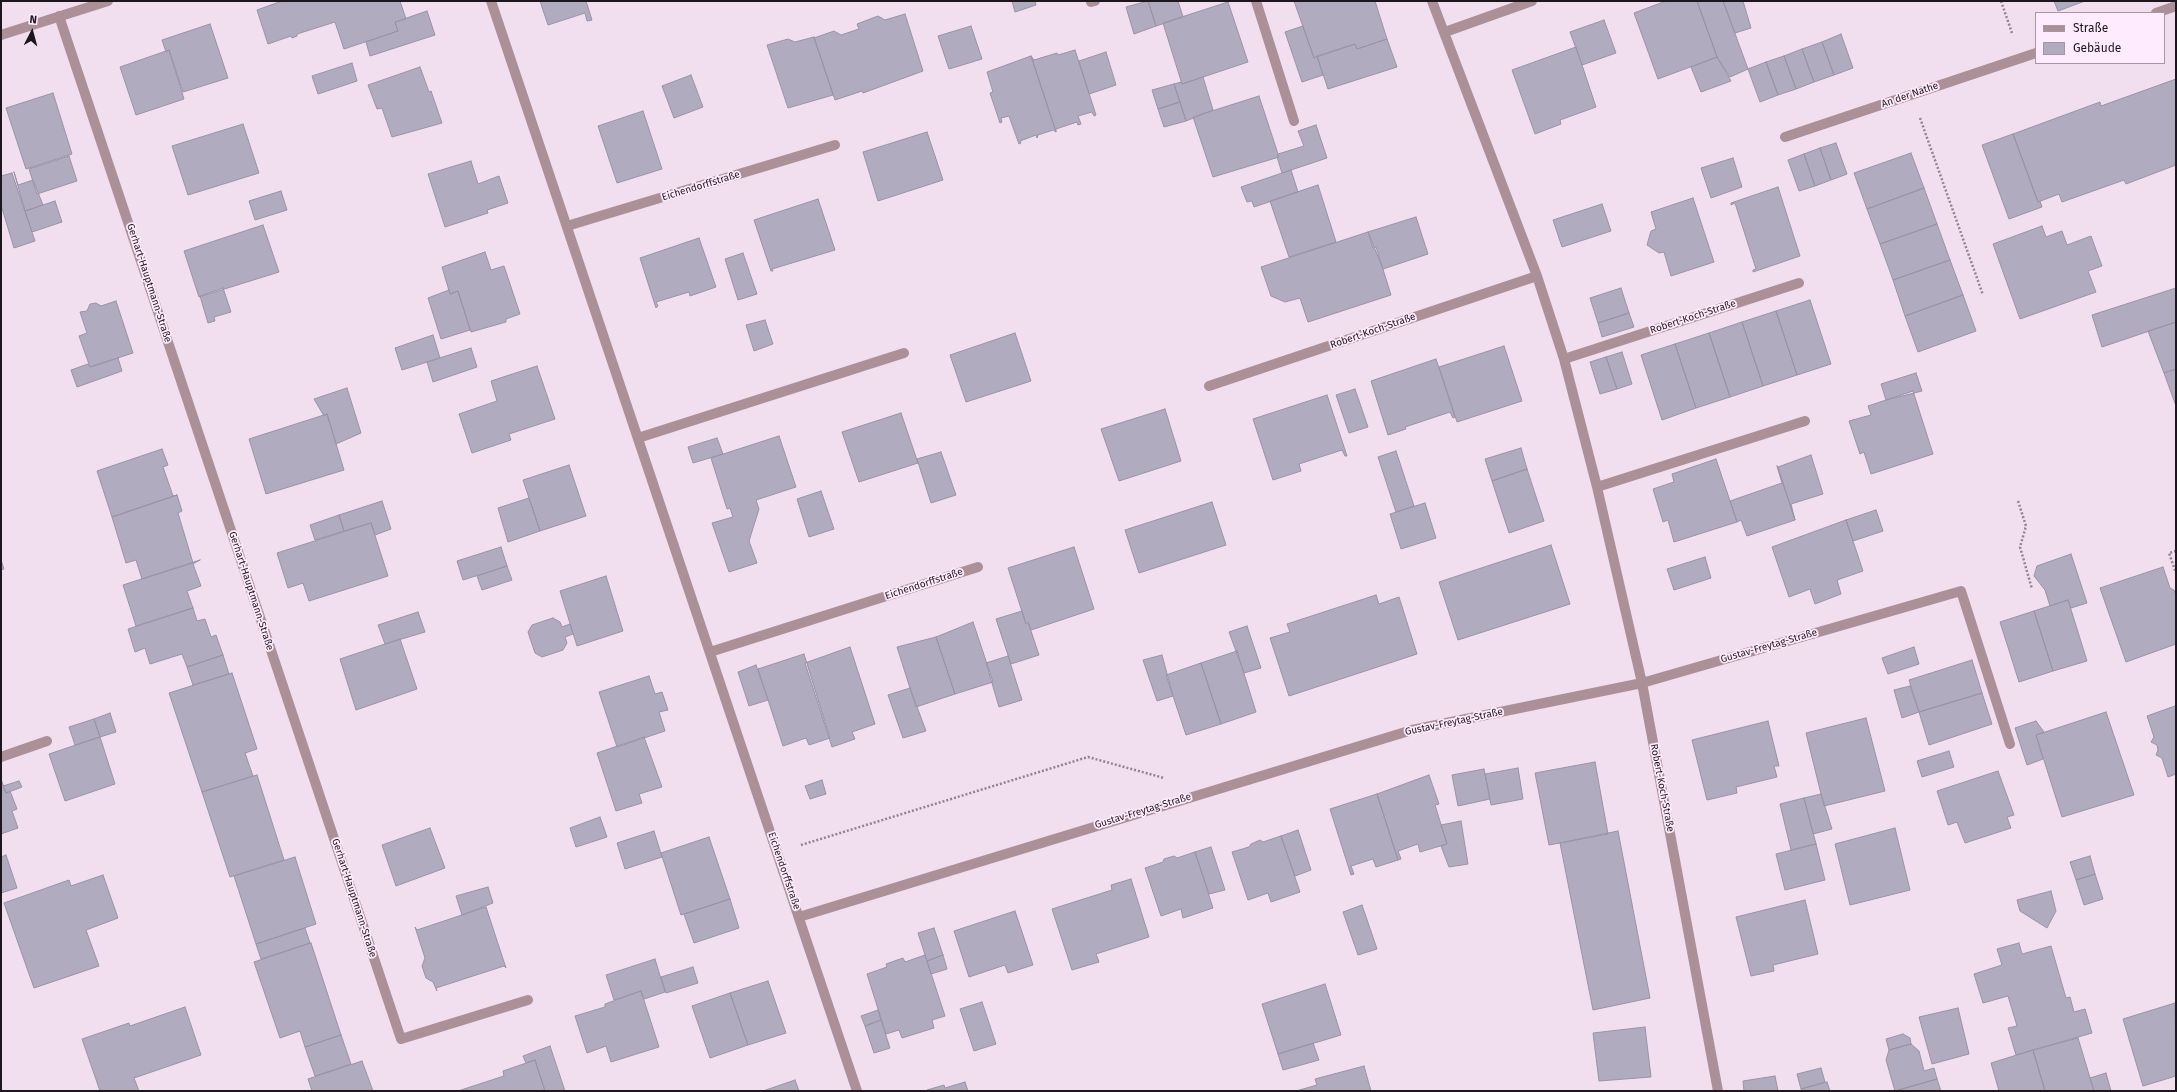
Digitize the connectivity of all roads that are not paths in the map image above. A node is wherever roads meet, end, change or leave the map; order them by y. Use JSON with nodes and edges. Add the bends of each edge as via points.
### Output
{"nodes":[{"id":1,"x":108,"y":1,"type":"edge"},
{"id":2,"x":491,"y":1,"type":"edge"},
{"id":3,"x":1256,"y":1,"type":"edge"},
{"id":4,"x":1432,"y":1,"type":"edge"},
{"id":5,"x":1532,"y":1,"type":"edge"},
{"id":6,"x":2176,"y":6,"type":"edge"},
{"id":7,"x":2159,"y":12,"type":"edge"},
{"id":8,"x":58,"y":16,"type":"junction"},
{"id":9,"x":1445,"y":32,"type":"junction"},
{"id":10,"x":1,"y":35,"type":"edge"},
{"id":11,"x":2035,"y":53,"type":"edge"},
{"id":12,"x":1294,"y":121,"type":"dead end"},
{"id":13,"x":1785,"y":138,"type":"dead end"},
{"id":14,"x":836,"y":145,"type":"dead end"},
{"id":15,"x":567,"y":226,"type":"junction"},
{"id":16,"x":1537,"y":276,"type":"junction"},
{"id":17,"x":1799,"y":283,"type":"dead end"},
{"id":18,"x":904,"y":354,"type":"dead end"},
{"id":19,"x":1564,"y":359,"type":"junction"},
{"id":20,"x":1209,"y":386,"type":"dead end"},
{"id":21,"x":1805,"y":421,"type":"dead end"},
{"id":22,"x":638,"y":438,"type":"junction"},
{"id":23,"x":1597,"y":487,"type":"junction"},
{"id":24,"x":978,"y":566,"type":"dead end"},
{"id":25,"x":710,"y":652,"type":"junction"},
{"id":26,"x":1642,"y":683,"type":"junction"},
{"id":27,"x":47,"y":741,"type":"dead end"},
{"id":28,"x":2010,"y":744,"type":"dead end"},
{"id":29,"x":1,"y":757,"type":"edge"},
{"id":30,"x":799,"y":917,"type":"junction"},
{"id":31,"x":528,"y":1000,"type":"dead end"},
{"id":32,"x":857,"y":1091,"type":"edge"},
{"id":33,"x":1718,"y":1091,"type":"edge"}],
"edges":[{"from":1,"to":8,"type":"street"},
{"from":2,"to":15,"type":"street","name":"Eichendorffstraße"},
{"from":3,"to":12,"type":"street"},
{"from":4,"to":9,"type":"street","name":"Robert-Koch-Straße"},
{"from":5,"to":9,"type":"street"},
{"from":6,"to":7,"type":"street"},
{"from":8,"to":10,"type":"street"},
{"from":8,"to":31,"type":"street","name":"Gerhart-Hauptmann-Straße","via":[[400,1039]]},
{"from":9,"to":16,"type":"street","name":"Robert-Koch-Straße"},
{"from":11,"to":13,"type":"street","name":"An der Nathe"},
{"from":14,"to":15,"type":"street","name":"Eichendorffstraße"},
{"from":15,"to":22,"type":"street","name":"Eichendorffstraße"},
{"from":16,"to":19,"type":"street","name":"Robert-Koch-Straße"},
{"from":16,"to":20,"type":"street","name":"Robert-Koch-Straße"},
{"from":17,"to":19,"type":"street","name":"Robert-Koch-Straße"},
{"from":18,"to":22,"type":"street"},
{"from":19,"to":23,"type":"street","name":"Robert-Koch-Straße"},
{"from":21,"to":23,"type":"street"},
{"from":22,"to":25,"type":"street","name":"Eichendorffstraße"},
{"from":23,"to":26,"type":"street","name":"Robert-Koch-Straße"},
{"from":24,"to":25,"type":"street","name":"Eichendorffstraße"},
{"from":25,"to":30,"type":"street","name":"Eichendorffstraße"},
{"from":26,"to":28,"type":"street","name":"Gustav-Freytag-Straße","via":[[1961,591]]},
{"from":26,"to":30,"type":"street","name":"Gustav-Freytag-Straße","via":[[1412,730]]},
{"from":26,"to":33,"type":"street","name":"Robert-Koch-Straße"},
{"from":27,"to":29,"type":"street"},
{"from":30,"to":32,"type":"street","name":"Eichendorffstraße"}]}
